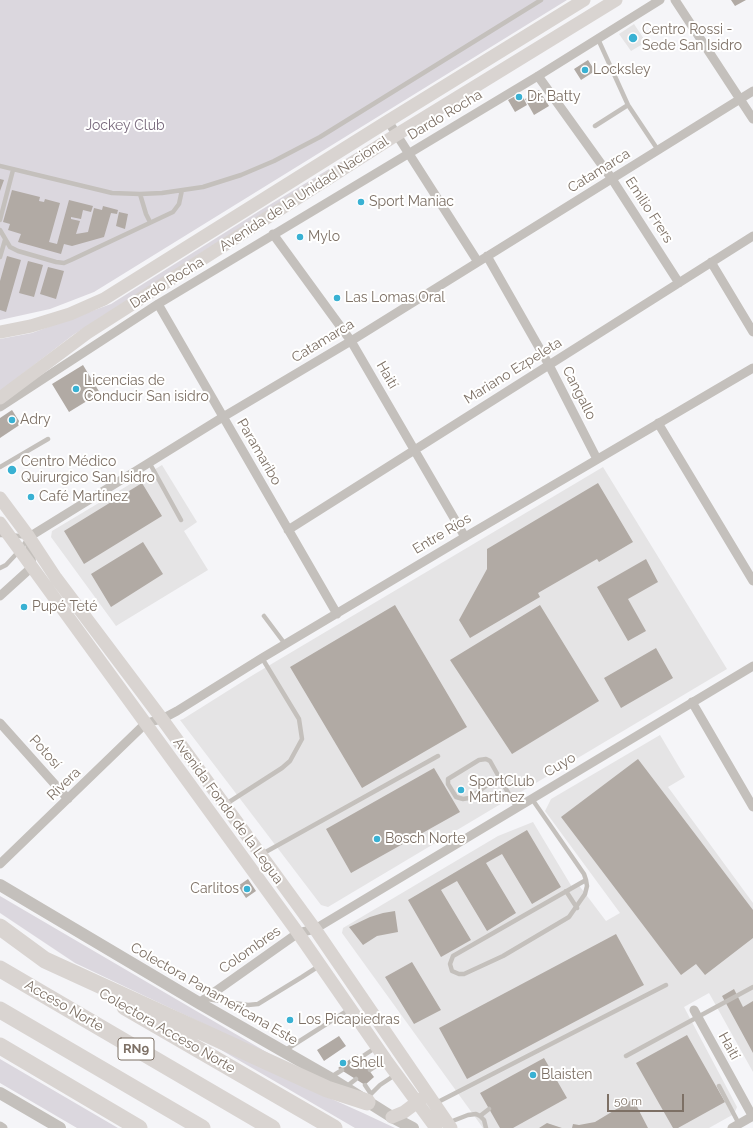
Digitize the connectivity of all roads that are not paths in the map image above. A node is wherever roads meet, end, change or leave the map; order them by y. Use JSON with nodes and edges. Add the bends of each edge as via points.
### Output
{"nodes":[{"id":1,"x":541,"y":0,"type":"edge"},
{"id":2,"x":584,"y":0,"type":"edge"},
{"id":3,"x":616,"y":0,"type":"edge"},
{"id":4,"x":660,"y":0,"type":"edge"},
{"id":5,"x":675,"y":0,"type":"edge"},
{"id":6,"x":598,"y":39,"type":"junction"},
{"id":7,"x":538,"y":76,"type":"junction"},
{"id":8,"x":753,"y":91,"type":"edge"},
{"id":9,"x":740,"y":99,"type":"junction"},
{"id":10,"x":628,"y":105,"type":"junction"},
{"id":11,"x":753,"y":118,"type":"edge"},
{"id":12,"x":388,"y":121,"type":"junction"},
{"id":13,"x":595,"y":126,"type":"dead end"},
{"id":14,"x":396,"y":135,"type":"junction"},
{"id":15,"x":658,"y":150,"type":"junction"},
{"id":16,"x":409,"y":154,"type":"junction"},
{"id":17,"x":0,"y":166,"type":"edge"},
{"id":18,"x":13,"y":170,"type":"junction"},
{"id":19,"x":612,"y":179,"type":"junction"},
{"id":20,"x":182,"y":190,"type":"junction"},
{"id":21,"x":140,"y":194,"type":"junction"},
{"id":22,"x":0,"y":220,"type":"edge"},
{"id":23,"x":150,"y":222,"type":"junction"},
{"id":24,"x":0,"y":230,"type":"edge"},
{"id":25,"x":273,"y":234,"type":"junction"},
{"id":26,"x":753,"y":236,"type":"edge"},
{"id":27,"x":5,"y":240,"type":"junction"},
{"id":28,"x":487,"y":256,"type":"junction"},
{"id":29,"x":0,"y":257,"type":"edge"},
{"id":30,"x":478,"y":262,"type":"junction"},
{"id":31,"x":711,"y":262,"type":"junction"},
{"id":32,"x":679,"y":283,"type":"junction"},
{"id":33,"x":158,"y":304,"type":"junction"},
{"id":34,"x":0,"y":332,"type":"edge"},
{"id":35,"x":753,"y":332,"type":"edge"},
{"id":36,"x":351,"y":341,"type":"junction"},
{"id":37,"x":549,"y":365,"type":"junction"},
{"id":38,"x":753,"y":368,"type":"edge"},
{"id":39,"x":0,"y":398,"type":"edge"},
{"id":40,"x":0,"y":407,"type":"edge"},
{"id":41,"x":223,"y":417,"type":"junction"},
{"id":42,"x":658,"y":423,"type":"junction"},
{"id":43,"x":48,"y":439,"type":"dead end"},
{"id":44,"x":414,"y":450,"type":"junction"},
{"id":45,"x":598,"y":459,"type":"junction"},
{"id":46,"x":149,"y":462,"type":"junction"},
{"id":47,"x":0,"y":467,"type":"edge"},
{"id":48,"x":0,"y":498,"type":"edge"},
{"id":49,"x":181,"y":520,"type":"dead end"},
{"id":50,"x":0,"y":523,"type":"edge"},
{"id":51,"x":288,"y":530,"type":"junction"},
{"id":52,"x":4,"y":535,"type":"edge"},
{"id":53,"x":465,"y":537,"type":"junction"},
{"id":54,"x":29,"y":538,"type":"junction"},
{"id":55,"x":20,"y":550,"type":"junction"},
{"id":56,"x":32,"y":567,"type":"junction"},
{"id":57,"x":0,"y":568,"type":"edge"},
{"id":58,"x":753,"y":581,"type":"edge"},
{"id":59,"x":0,"y":596,"type":"edge"},
{"id":60,"x":337,"y":614,"type":"junction"},
{"id":61,"x":264,"y":616,"type":"dead end"},
{"id":62,"x":285,"y":644,"type":"junction"},
{"id":63,"x":262,"y":658,"type":"junction"},
{"id":64,"x":753,"y":666,"type":"edge"},
{"id":65,"x":692,"y":702,"type":"junction"},
{"id":66,"x":162,"y":719,"type":"junction"},
{"id":67,"x":146,"y":723,"type":"junction"},
{"id":68,"x":0,"y":724,"type":"edge"},
{"id":69,"x":438,"y":756,"type":"dead end"},
{"id":70,"x":499,"y":777,"type":"junction"},
{"id":71,"x":68,"y":799,"type":"junction"},
{"id":72,"x":532,"y":799,"type":"junction"},
{"id":73,"x":224,"y":805,"type":"junction"},
{"id":74,"x":753,"y":807,"type":"edge"},
{"id":75,"x":517,"y":808,"type":"junction"},
{"id":76,"x":261,"y":854,"type":"junction"},
{"id":77,"x":0,"y":864,"type":"edge"},
{"id":78,"x":586,"y":880,"type":"junction"},
{"id":79,"x":0,"y":885,"type":"edge"},
{"id":80,"x":566,"y":891,"type":"junction"},
{"id":81,"x":577,"y":908,"type":"junction"},
{"id":82,"x":0,"y":927,"type":"edge"},
{"id":83,"x":315,"y":929,"type":"junction"},
{"id":84,"x":298,"y":933,"type":"junction"},
{"id":85,"x":0,"y":934,"type":"edge"},
{"id":86,"x":45,"y":960,"type":"junction"},
{"id":87,"x":320,"y":965,"type":"junction"},
{"id":88,"x":0,"y":969,"type":"edge"},
{"id":89,"x":666,"y":984,"type":"dead end"},
{"id":90,"x":753,"y":987,"type":"edge"},
{"id":91,"x":202,"y":1001,"type":"junction"},
{"id":92,"x":350,"y":1008,"type":"junction"},
{"id":93,"x":0,"y":1010,"type":"edge"},
{"id":94,"x":695,"y":1014,"type":"junction"},
{"id":95,"x":0,"y":1046,"type":"edge"},
{"id":96,"x":377,"y":1047,"type":"junction"},
{"id":97,"x":282,"y":1052,"type":"junction"},
{"id":98,"x":626,"y":1056,"type":"dead end"},
{"id":99,"x":360,"y":1058,"type":"dead end"},
{"id":100,"x":386,"y":1060,"type":"junction"},
{"id":101,"x":342,"y":1070,"type":"dead end"},
{"id":102,"x":370,"y":1070,"type":"dead end"},
{"id":103,"x":396,"y":1074,"type":"junction"},
{"id":104,"x":330,"y":1078,"type":"junction"},
{"id":105,"x":356,"y":1080,"type":"dead end"},
{"id":106,"x":365,"y":1085,"type":"dead end"},
{"id":107,"x":719,"y":1086,"type":"dead end"},
{"id":108,"x":344,"y":1088,"type":"junction"},
{"id":109,"x":0,"y":1093,"type":"edge"},
{"id":110,"x":369,"y":1098,"type":"junction"},
{"id":111,"x":431,"y":1099,"type":"junction"},
{"id":112,"x":417,"y":1103,"type":"junction"},
{"id":113,"x":489,"y":1109,"type":"dead end"},
{"id":114,"x":480,"y":1116,"type":"junction"},
{"id":115,"x":753,"y":1116,"type":"edge"},
{"id":116,"x":392,"y":1117,"type":"junction"},
{"id":117,"x":0,"y":1126,"type":"edge"},
{"id":118,"x":445,"y":1126,"type":"edge"},
{"id":119,"x":735,"y":1126,"type":"edge"},
{"id":120,"x":3,"y":1128,"type":"edge"},
{"id":121,"x":60,"y":1128,"type":"edge"},
{"id":122,"x":140,"y":1128,"type":"edge"},
{"id":123,"x":202,"y":1128,"type":"edge"},
{"id":124,"x":272,"y":1128,"type":"edge"},
{"id":125,"x":334,"y":1128,"type":"edge"},
{"id":126,"x":413,"y":1128,"type":"edge"},
{"id":127,"x":486,"y":1128,"type":"edge"}],
"edges":[{"from":1,"to":20,"type":"lane","via":[[320,137],[241,175],[203,187]]},
{"from":2,"to":12,"type":"main road","name":"Avenida de la Unidad Nacional"},
{"from":3,"to":14,"type":"main road","name":"Avenida de la Unidad Nacional"},
{"from":4,"to":6,"type":"street","name":"Dardo Rocha"},
{"from":5,"to":9,"type":"street"},
{"from":6,"to":7,"type":"street","name":"Dardo Rocha"},
{"from":6,"to":10,"type":"lane"},
{"from":7,"to":16,"type":"street","name":"Dardo Rocha"},
{"from":7,"to":19,"type":"street","name":"Emilio Frers"},
{"from":8,"to":9,"type":"street","name":"Catamarca"},
{"from":9,"to":11,"type":"street"},
{"from":9,"to":15,"type":"street","name":"Catamarca"},
{"from":10,"to":13,"type":"lane"},
{"from":10,"to":15,"type":"lane"},
{"from":12,"to":14,"type":"street"},
{"from":12,"to":34,"type":"main road","name":"Avenida de la Unidad Nacional","via":[[104,299],[70,314]]},
{"from":14,"to":16,"type":"street"},
{"from":14,"to":39,"type":"main road","name":"Avenida de la Unidad Nacional","via":[[87,333]]},
{"from":15,"to":19,"type":"street","name":"Catamarca"},
{"from":16,"to":25,"type":"street","name":"Dardo Rocha"},
{"from":16,"to":30,"type":"street"},
{"from":17,"to":18,"type":"lane"},
{"from":18,"to":21,"type":"lane","via":[[112,192]]},
{"from":18,"to":22,"type":"lane"},
{"from":19,"to":28,"type":"street","name":"Catamarca"},
{"from":19,"to":32,"type":"street","name":"Emilio Frers"},
{"from":20,"to":21,"type":"lane"},
{"from":20,"to":23,"type":"lane","via":[[179,204],[173,212]]},
{"from":21,"to":23,"type":"lane"},
{"from":23,"to":27,"type":"lane","via":[[64,263],[18,251],[10,247]]},
{"from":24,"to":27,"type":"lane"},
{"from":25,"to":33,"type":"street","name":"Dardo Rocha"},
{"from":25,"to":36,"type":"street","name":"Haití"},
{"from":26,"to":31,"type":"street","name":"Mariano Ezpeleta"},
{"from":27,"to":29,"type":"lane"},
{"from":28,"to":30,"type":"street","name":"Catamarca"},
{"from":28,"to":37,"type":"street","name":"Cangallo"},
{"from":30,"to":36,"type":"street","name":"Catamarca"},
{"from":31,"to":32,"type":"street","name":"Mariano Ezpeleta"},
{"from":31,"to":35,"type":"street"},
{"from":32,"to":37,"type":"street","name":"Mariano Ezpeleta"},
{"from":33,"to":40,"type":"street","name":"Dardo Rocha"},
{"from":33,"to":41,"type":"street","name":"Paramaribo"},
{"from":36,"to":41,"type":"street","name":"Catamarca"},
{"from":36,"to":44,"type":"street","name":"Haití"},
{"from":37,"to":44,"type":"street","name":"Mariano Ezpeleta"},
{"from":37,"to":45,"type":"street","name":"Cangallo"},
{"from":38,"to":42,"type":"street","name":"Entre Ríos"},
{"from":41,"to":46,"type":"street","name":"Catamarca"},
{"from":41,"to":51,"type":"street","name":"Paramaribo"},
{"from":42,"to":45,"type":"street","name":"Entre Ríos"},
{"from":42,"to":58,"type":"street"},
{"from":43,"to":47,"type":"lane"},
{"from":44,"to":51,"type":"street","name":"Mariano Ezpeleta"},
{"from":44,"to":53,"type":"street","name":"Haití"},
{"from":45,"to":53,"type":"street","name":"Entre Ríos"},
{"from":46,"to":49,"type":"lane"},
{"from":46,"to":54,"type":"street","name":"Catamarca"},
{"from":48,"to":54,"type":"main road","name":"Avenida Fondo de la Legua"},
{"from":50,"to":52,"type":"main road","name":"Avenida Fondo de la Legua"},
{"from":51,"to":60,"type":"street","name":"Paramaribo"},
{"from":52,"to":54,"type":"lane"},
{"from":52,"to":55,"type":"main road","name":"Avenida Fondo de la Legua"},
{"from":53,"to":60,"type":"street","name":"Entre Ríos"},
{"from":54,"to":55,"type":"lane"},
{"from":54,"to":56,"type":"street"},
{"from":54,"to":66,"type":"main road","name":"Avenida Fondo de la Legua"},
{"from":55,"to":56,"type":"main road","name":"Avenida Fondo de la Legua"},
{"from":55,"to":57,"type":"lane"},
{"from":56,"to":59,"type":"street"},
{"from":56,"to":67,"type":"main road","name":"Avenida Fondo de la Legua"},
{"from":60,"to":62,"type":"street","name":"Entre Ríos"},
{"from":61,"to":62,"type":"lane"},
{"from":62,"to":63,"type":"street","name":"Entre Ríos"},
{"from":63,"to":66,"type":"street","name":"Entre Ríos"},
{"from":63,"to":73,"type":"lane","via":[[300,719],[302,740],[290,761],[282,768]]},
{"from":64,"to":65,"type":"street","name":"Cuyo"},
{"from":65,"to":72,"type":"street","name":"Cuyo"},
{"from":65,"to":74,"type":"street"},
{"from":66,"to":67,"type":"street","name":"Entre Ríos"},
{"from":66,"to":73,"type":"main road","name":"Avenida Fondo de la Legua"},
{"from":67,"to":71,"type":"street","name":"Rivera"},
{"from":67,"to":84,"type":"main road","name":"Avenida Fondo de la Legua"},
{"from":68,"to":71,"type":"street","name":"Potosí"},
{"from":69,"to":76,"type":"lane"},
{"from":70,"to":70,"type":"lane","via":[[469,798],[463,799],[456,797],[448,784],[448,779],[479,760],[486,759],[490,761]]},
{"from":70,"to":75,"type":"lane"},
{"from":71,"to":77,"type":"street","name":"Rivera"},
{"from":72,"to":75,"type":"street","name":"Cuyo"},
{"from":72,"to":78,"type":"lane"},
{"from":73,"to":76,"type":"main road","name":"Avenida Fondo de la Legua"},
{"from":75,"to":83,"type":"street","name":"Cuyo"},
{"from":76,"to":83,"type":"main road","name":"Avenida Fondo de la Legua"},
{"from":78,"to":80,"type":"lane"},
{"from":78,"to":81,"type":"lane","via":[[586,894]]},
{"from":79,"to":91,"type":"street","name":"Colectora Panamericana Este"},
{"from":80,"to":81,"type":"lane"},
{"from":80,"to":81,"type":"lane","via":[[453,956],[450,964],[452,971],[464,974],[503,956],[569,917]]},
{"from":82,"to":86,"type":"highway"},
{"from":83,"to":84,"type":"street","name":"Cuyo"},
{"from":83,"to":111,"type":"main road","name":"Avenida Fondo de la Legua"},
{"from":84,"to":87,"type":"main road","name":"Avenida Fondo de la Legua"},
{"from":84,"to":91,"type":"street","name":"Colombres"},
{"from":85,"to":86,"type":"highway","name":"Colectora Acceso Norte"},
{"from":86,"to":110,"type":"highway","via":[[327,1089]]},
{"from":86,"to":125,"type":"highway","name":"Colectora Acceso Norte"},
{"from":87,"to":91,"type":"lane","via":[[258,1004]]},
{"from":87,"to":92,"type":"main road","name":"Avenida Fondo de la Legua"},
{"from":88,"to":124,"type":"highway","name":"Acceso Norte","number":"RN9"},
{"from":89,"to":111,"type":"lane"},
{"from":90,"to":94,"type":"lane"},
{"from":91,"to":97,"type":"street","name":"Colectora Panamericana Este"},
{"from":92,"to":96,"type":"main road","name":"Avenida Fondo de la Legua"},
{"from":92,"to":97,"type":"lane"},
{"from":93,"to":123,"type":"highway","number":"RN9"},
{"from":94,"to":98,"type":"lane"},
{"from":94,"to":115,"type":"street","name":"Haití"},
{"from":95,"to":122,"type":"highway"},
{"from":96,"to":99,"type":"lane"},
{"from":96,"to":100,"type":"main road","name":"Avenida Fondo de la Legua"},
{"from":97,"to":104,"type":"street","name":"Colectora Panamericana Este"},
{"from":100,"to":102,"type":"lane"},
{"from":100,"to":103,"type":"main road","name":"Avenida Fondo de la Legua"},
{"from":101,"to":104,"type":"lane"},
{"from":103,"to":110,"type":"lane","via":[[380,1085]]},
{"from":103,"to":112,"type":"main road","name":"Avenida Fondo de la Legua"},
{"from":104,"to":108,"type":"street","name":"Colectora Panamericana Este"},
{"from":105,"to":108,"type":"lane"},
{"from":106,"to":110,"type":"lane"},
{"from":107,"to":119,"type":"lane"},
{"from":108,"to":110,"type":"street","name":"Colectora Panamericana Este"},
{"from":109,"to":121,"type":"street"},
{"from":110,"to":116,"type":"street","name":"Colectora Panamericana Este"},
{"from":111,"to":112,"type":"main road"},
{"from":111,"to":118,"type":"main road","name":"Avenida Fondo de la Legua"},
{"from":112,"to":116,"type":"main road"},
{"from":112,"to":118,"type":"main road","name":"Avenida Fondo de la Legua"},
{"from":113,"to":114,"type":"lane"},
{"from":114,"to":118,"type":"lane","via":[[468,1115]]},
{"from":114,"to":127,"type":"lane"},
{"from":115,"to":119,"type":"street"},
{"from":116,"to":126,"type":"street","name":"Colectora Panamericana Este"},
{"from":117,"to":120,"type":"street"}]}
